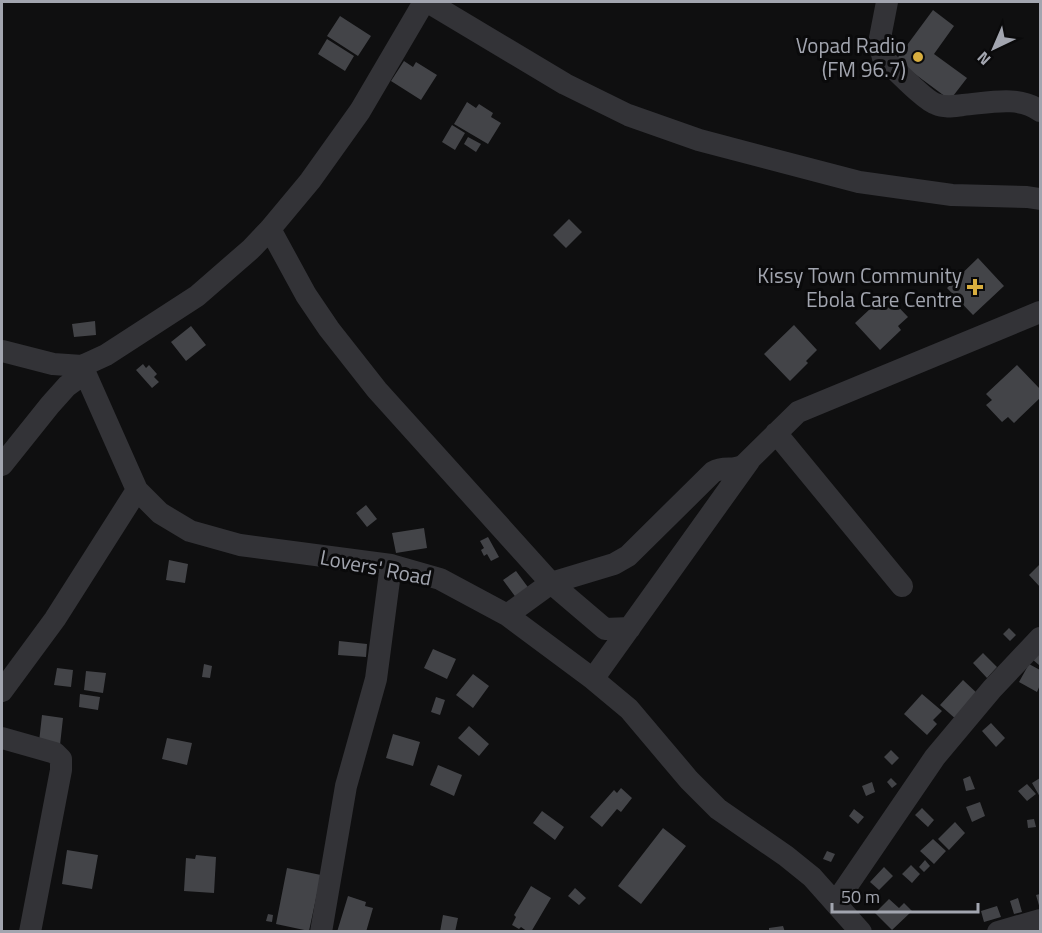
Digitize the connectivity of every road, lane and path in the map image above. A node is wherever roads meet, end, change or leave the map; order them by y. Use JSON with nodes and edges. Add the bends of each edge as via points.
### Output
{"nodes":[{"id":1,"x":426,"y":2,"type":"edge"},
{"id":2,"x":887,"y":2,"type":"edge"},
{"id":3,"x":1041,"y":111,"type":"edge"},
{"id":4,"x":1041,"y":199,"type":"edge"},
{"id":5,"x":270,"y":229,"type":"junction"},
{"id":6,"x":1041,"y":312,"type":"edge"},
{"id":7,"x":2,"y":351,"type":"edge"},
{"id":8,"x":84,"y":369,"type":"junction"},
{"id":9,"x":777,"y":433,"type":"junction"},
{"id":10,"x":750,"y":460,"type":"junction"},
{"id":11,"x":2,"y":465,"type":"edge"},
{"id":12,"x":137,"y":490,"type":"junction"},
{"id":13,"x":391,"y":565,"type":"junction"},
{"id":14,"x":551,"y":583,"type":"junction"},
{"id":15,"x":902,"y":586,"type":"dead end"},
{"id":16,"x":507,"y":615,"type":"junction"},
{"id":17,"x":630,"y":628,"type":"junction"},
{"id":18,"x":1041,"y":638,"type":"edge"},
{"id":19,"x":593,"y":679,"type":"junction"},
{"id":20,"x":2,"y":691,"type":"edge"},
{"id":21,"x":2,"y":738,"type":"edge"},
{"id":22,"x":836,"y":902,"type":"junction"},
{"id":23,"x":1041,"y":920,"type":"edge"},
{"id":24,"x":30,"y":932,"type":"edge"},
{"id":25,"x":321,"y":932,"type":"edge"},
{"id":26,"x":861,"y":932,"type":"edge"},
{"id":27,"x":998,"y":932,"type":"edge"}],
"edges":[{"from":1,"to":4,"type":"street","via":[[565,84],[628,115],[699,140],[859,182],[952,195]]},
{"from":1,"to":5,"type":"street","via":[[360,111]]},
{"from":2,"to":3,"type":"street","via":[[879,43],[883,58],[932,104],[946,107],[1011,101]]},
{"from":5,"to":8,"type":"street","via":[[197,296]]},
{"from":5,"to":14,"type":"street","via":[[306,296],[376,390]]},
{"from":6,"to":9,"type":"street","via":[[798,412]]},
{"from":7,"to":8,"type":"street"},
{"from":8,"to":11,"type":"street"},
{"from":8,"to":12,"type":"street","name":"Lovers' Road"},
{"from":9,"to":10,"type":"street"},
{"from":9,"to":15,"type":"street"},
{"from":10,"to":14,"type":"street","via":[[736,469],[713,472],[628,556]]},
{"from":10,"to":17,"type":"street"},
{"from":12,"to":13,"type":"street","name":"Lovers' Road","via":[[160,513],[190,531],[240,544]]},
{"from":12,"to":20,"type":"street","via":[[55,618]]},
{"from":13,"to":16,"type":"street","name":"Lovers' Road","via":[[440,579]]},
{"from":13,"to":25,"type":"street","via":[[376,680],[346,786]]},
{"from":14,"to":16,"type":"street"},
{"from":14,"to":17,"type":"street","via":[[605,629]]},
{"from":16,"to":19,"type":"street","name":"Lovers' Road"},
{"from":17,"to":19,"type":"street"},
{"from":18,"to":22,"type":"street","via":[[935,757]]},
{"from":19,"to":22,"type":"street","name":"Lovers' Road","via":[[629,709],[718,809],[786,856]]},
{"from":21,"to":24,"type":"street","via":[[55,753],[61,759]]},
{"from":22,"to":26,"type":"street","name":"Lovers' Road"},
{"from":23,"to":27,"type":"street"}]}
